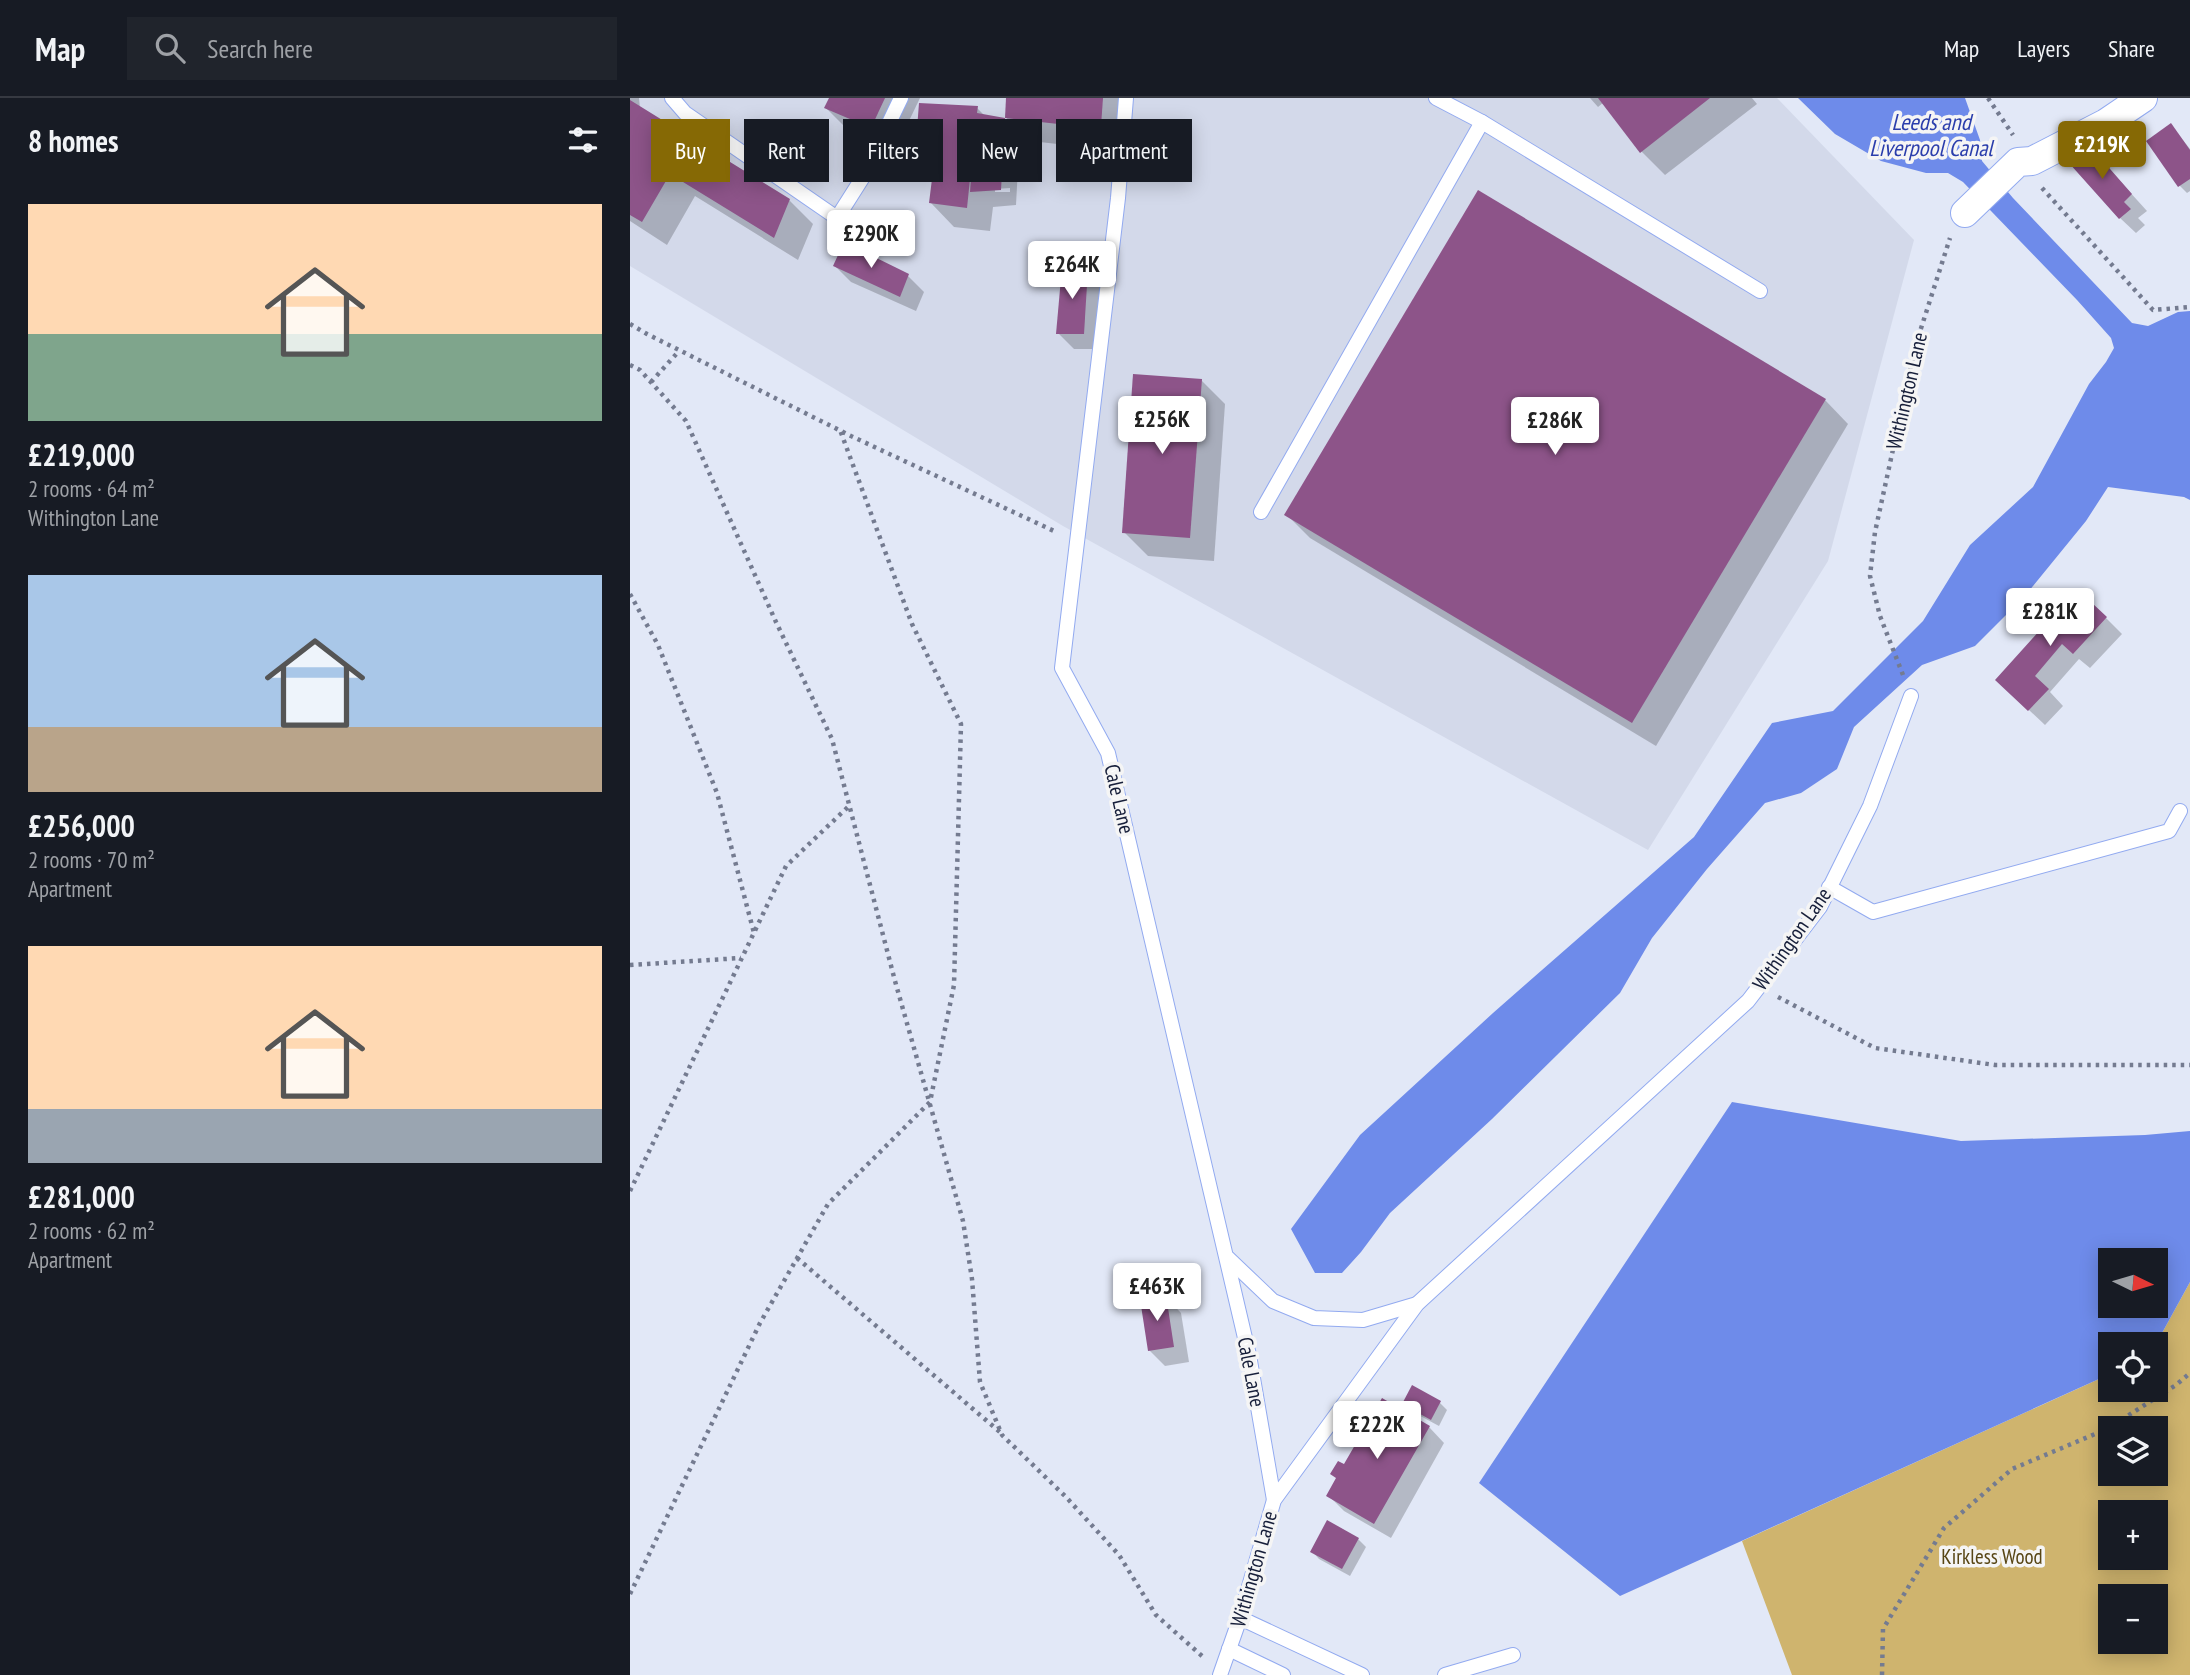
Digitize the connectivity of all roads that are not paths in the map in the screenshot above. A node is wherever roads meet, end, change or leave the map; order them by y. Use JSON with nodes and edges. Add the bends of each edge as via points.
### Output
{"nodes":[{"id":1,"x":672,"y":98,"type":"edge"},
{"id":2,"x":901,"y":98,"type":"edge"},
{"id":3,"x":1126,"y":98,"type":"edge"},
{"id":4,"x":1436,"y":98,"type":"edge"},
{"id":5,"x":2143,"y":98,"type":"edge"},
{"id":6,"x":1482,"y":122,"type":"junction"},
{"id":7,"x":1965,"y":213,"type":"road end"},
{"id":8,"x":1760,"y":291,"type":"dead end"},
{"id":9,"x":1261,"y":512,"type":"dead end"},
{"id":10,"x":1911,"y":696,"type":"road end"},
{"id":11,"x":2180,"y":811,"type":"dead end"},
{"id":12,"x":1829,"y":887,"type":"junction"},
{"id":13,"x":1227,"y":1257,"type":"junction"},
{"id":14,"x":1417,"y":1304,"type":"junction"},
{"id":15,"x":1274,"y":1500,"type":"junction"},
{"id":16,"x":1240,"y":1618,"type":"junction"},
{"id":17,"x":1229,"y":1649,"type":"junction"},
{"id":18,"x":1513,"y":1655,"type":"dead end"},
{"id":19,"x":1220,"y":1674,"type":"edge"},
{"id":20,"x":1283,"y":1675,"type":"edge"},
{"id":21,"x":1362,"y":1675,"type":"edge"},
{"id":22,"x":1445,"y":1675,"type":"edge"}],
"edges":[{"from":1,"to":2,"type":"lane","via":[[685,113],[836,218],[863,177]]},
{"from":3,"to":13,"type":"lane","name":"Cale Lane","via":[[1062,668],[1108,753]]},
{"from":4,"to":6,"type":"lane"},
{"from":5,"to":7,"type":"street","via":[[2106,123],[2025,161]]},
{"from":6,"to":8,"type":"lane"},
{"from":6,"to":9,"type":"lane"},
{"from":10,"to":12,"type":"lane","name":"Withington Lane","via":[[1870,806]]},
{"from":11,"to":12,"type":"lane","via":[[2169,831],[1873,912]]},
{"from":12,"to":14,"type":"lane","name":"Withington Lane","via":[[1820,907],[1748,1001]]},
{"from":13,"to":14,"type":"lane","via":[[1273,1301],[1314,1318],[1363,1320]]},
{"from":13,"to":15,"type":"lane","name":"Cale Lane"},
{"from":14,"to":15,"type":"lane","name":"Withington Lane"},
{"from":15,"to":16,"type":"lane","name":"Withington Lane"},
{"from":16,"to":17,"type":"lane","name":"Withington Lane"},
{"from":16,"to":21,"type":"lane"},
{"from":17,"to":19,"type":"lane","name":"Withington Lane"},
{"from":17,"to":20,"type":"lane"},
{"from":18,"to":22,"type":"lane"}]}
